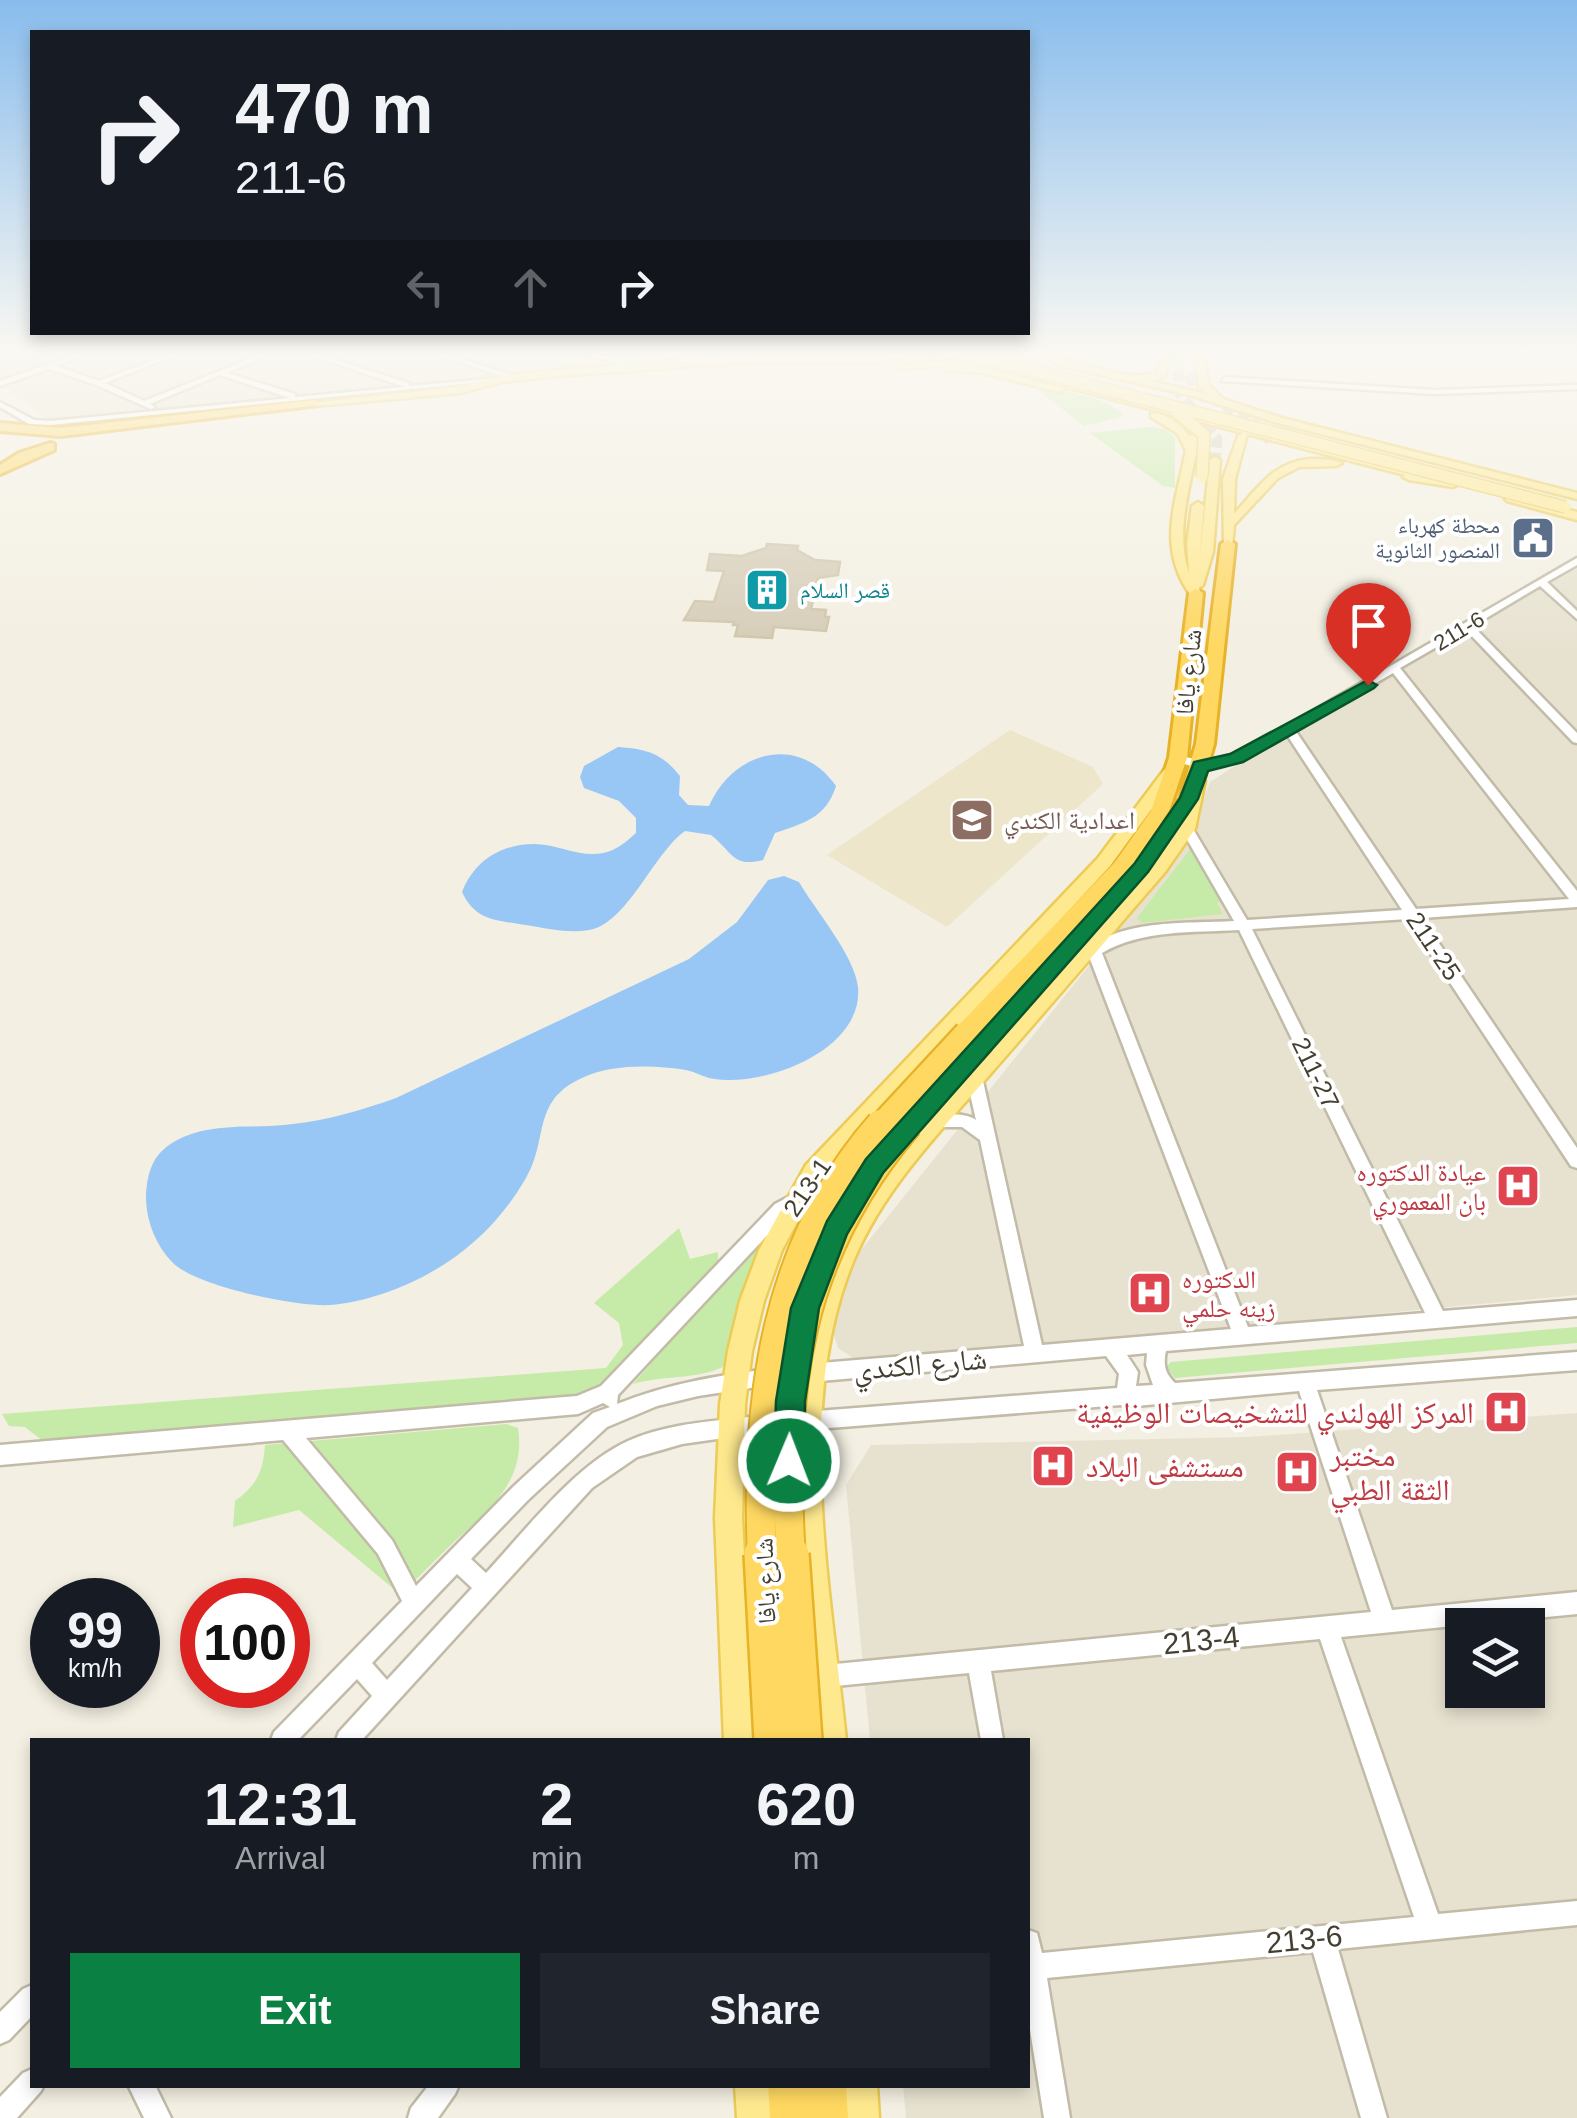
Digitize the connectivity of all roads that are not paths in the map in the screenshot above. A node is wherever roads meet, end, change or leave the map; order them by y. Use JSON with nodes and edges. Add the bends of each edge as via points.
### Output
{"nodes":[{"id":1,"x":32,"y":453,"type":"edge"},
{"id":2,"x":1191,"y":453,"type":"tunnel mouth"},
{"id":3,"x":1205,"y":453,"type":"tunnel mouth"},
{"id":4,"x":1235,"y":453,"type":"tunnel mouth"},
{"id":5,"x":1327,"y":453,"type":"edge"},
{"id":6,"x":1363,"y":453,"type":"edge"},
{"id":7,"x":1376,"y":453,"type":"edge"},
{"id":8,"x":1397,"y":453,"type":"edge"},
{"id":9,"x":1215,"y":460,"type":"tunnel mouth"},
{"id":10,"x":0,"y":470,"type":"edge"},
{"id":11,"x":1257,"y":472,"type":"dead end"},
{"id":12,"x":1453,"y":484,"type":"junction"},
{"id":13,"x":1574,"y":505,"type":"edge"},
{"id":14,"x":1233,"y":522,"type":"junction"},
{"id":15,"x":1228,"y":544,"type":"junction"},
{"id":16,"x":1577,"y":561,"type":"edge"},
{"id":17,"x":1541,"y":582,"type":"junction"},
{"id":18,"x":1196,"y":589,"type":"junction"},
{"id":19,"x":1577,"y":616,"type":"edge"},
{"id":20,"x":1468,"y":626,"type":"junction"},
{"id":21,"x":1395,"y":669,"type":"junction"},
{"id":22,"x":1290,"y":732,"type":"junction"},
{"id":23,"x":1577,"y":740,"type":"edge"},
{"id":24,"x":1192,"y":766,"type":"junction"},
{"id":25,"x":1187,"y":829,"type":"junction"},
{"id":26,"x":1577,"y":901,"type":"edge"},
{"id":27,"x":1413,"y":915,"type":"junction"},
{"id":28,"x":1244,"y":927,"type":"junction"},
{"id":29,"x":1087,"y":956,"type":"junction"},
{"id":30,"x":974,"y":1037,"type":"junction"},
{"id":31,"x":974,"y":1081,"type":"junction"},
{"id":32,"x":936,"y":1123,"type":"junction"},
{"id":33,"x":987,"y":1138,"type":"junction"},
{"id":34,"x":1577,"y":1161,"type":"edge"},
{"id":35,"x":796,"y":1200,"type":"junction"},
{"id":36,"x":1577,"y":1308,"type":"edge"},
{"id":37,"x":1438,"y":1320,"type":"junction"},
{"id":38,"x":1243,"y":1337,"type":"junction"},
{"id":39,"x":1160,"y":1344,"type":"junction"},
{"id":40,"x":1112,"y":1349,"type":"junction"},
{"id":41,"x":1035,"y":1355,"type":"junction"},
{"id":42,"x":1577,"y":1361,"type":"edge"},
{"id":43,"x":814,"y":1373,"type":"junction"},
{"id":44,"x":738,"y":1380,"type":"junction"},
{"id":45,"x":1306,"y":1385,"type":"junction"},
{"id":46,"x":1173,"y":1394,"type":"junction"},
{"id":47,"x":1126,"y":1398,"type":"junction"},
{"id":48,"x":612,"y":1401,"type":"junction"},
{"id":49,"x":811,"y":1420,"type":"junction"},
{"id":50,"x":732,"y":1426,"type":"junction"},
{"id":51,"x":286,"y":1430,"type":"junction"},
{"id":52,"x":0,"y":1454,"type":"edge"},
{"id":53,"x":457,"y":1560,"type":"junction"},
{"id":54,"x":487,"y":1588,"type":"junction"},
{"id":55,"x":1577,"y":1603,"type":"edge"},
{"id":56,"x":414,"y":1604,"type":"junction"},
{"id":57,"x":1385,"y":1622,"type":"junction"},
{"id":58,"x":1327,"y":1627,"type":"junction"},
{"id":59,"x":978,"y":1662,"type":"junction"},
{"id":60,"x":357,"y":1663,"type":"junction"},
{"id":61,"x":826,"y":1676,"type":"junction"},
{"id":62,"x":388,"y":1696,"type":"junction"},
{"id":63,"x":284,"y":1738,"type":"edge"},
{"id":64,"x":349,"y":1738,"type":"edge"},
{"id":65,"x":739,"y":1738,"type":"edge"},
{"id":66,"x":772,"y":1738,"type":"edge"},
{"id":67,"x":804,"y":1738,"type":"edge"},
{"id":68,"x":830,"y":1738,"type":"edge"},
{"id":69,"x":992,"y":1738,"type":"edge"},
{"id":70,"x":1577,"y":1912,"type":"edge"},
{"id":71,"x":1430,"y":1927,"type":"junction"},
{"id":72,"x":1322,"y":1938,"type":"junction"},
{"id":73,"x":1030,"y":1954,"type":"edge"},
{"id":74,"x":30,"y":2000,"type":"edge"},
{"id":75,"x":0,"y":2031,"type":"edge"},
{"id":76,"x":30,"y":2084,"type":"edge"},
{"id":77,"x":143,"y":2088,"type":"edge"},
{"id":78,"x":444,"y":2088,"type":"edge"},
{"id":79,"x":753,"y":2088,"type":"edge"},
{"id":80,"x":788,"y":2088,"type":"edge"},
{"id":81,"x":826,"y":2088,"type":"edge"},
{"id":82,"x":858,"y":2088,"type":"edge"},
{"id":83,"x":0,"y":2117,"type":"edge"},
{"id":84,"x":158,"y":2118,"type":"edge"},
{"id":85,"x":421,"y":2118,"type":"edge"},
{"id":86,"x":755,"y":2118,"type":"edge"},
{"id":87,"x":790,"y":2118,"type":"edge"},
{"id":88,"x":828,"y":2118,"type":"edge"},
{"id":89,"x":861,"y":2118,"type":"edge"},
{"id":90,"x":1056,"y":2118,"type":"edge"},
{"id":91,"x":1374,"y":2118,"type":"edge"}],
"edges":[{"from":1,"to":10,"type":"highway"},
{"from":2,"to":18,"type":"main road","name":"شارع يافا","via":[[1176,537],[1181,574]]},
{"from":3,"to":18,"type":"main road","bridge":true,"via":[[1193,544]]},
{"from":4,"to":15,"type":"main road","name":"شارع يافا"},
{"from":5,"to":12,"type":"main road"},
{"from":6,"to":13,"type":"main road","bridge":true},
{"from":7,"to":13,"type":"main road","bridge":true},
{"from":8,"to":13,"type":"main road"},
{"from":9,"to":18,"type":"main road","via":[[1207,552]]},
{"from":11,"to":14,"type":"main road"},
{"from":12,"to":13,"type":"main road"},
{"from":12,"to":14,"type":"main road","via":[[1346,464],[1300,464],[1271,475]]},
{"from":14,"to":15,"type":"main road"},
{"from":15,"to":24,"type":"highway","name":"شارع يافا"},
{"from":16,"to":17,"type":"street","name":"211-6"},
{"from":17,"to":19,"type":"street"},
{"from":17,"to":20,"type":"street","name":"211-6"},
{"from":18,"to":24,"type":"highway","name":"شارع يافا"},
{"from":20,"to":21,"type":"street","name":"211-6"},
{"from":20,"to":23,"type":"street"},
{"from":21,"to":22,"type":"street","name":"211-6"},
{"from":21,"to":26,"type":"street"},
{"from":22,"to":24,"type":"street","name":"211-6","via":[[1225,763]]},
{"from":22,"to":27,"type":"street","name":"211-25"},
{"from":24,"to":25,"type":"main road"},
{"from":24,"to":30,"type":"highway","name":"شارع يافا","via":[[1133,852]]},
{"from":24,"to":35,"type":"main road","name":"213-1","via":[[1159,791],[1104,862],[858,1120]]},
{"from":25,"to":28,"type":"street","name":"211-27"},
{"from":25,"to":29,"type":"main road"},
{"from":26,"to":27,"type":"street"},
{"from":27,"to":28,"type":"street"},
{"from":27,"to":34,"type":"street","name":"211-25"},
{"from":28,"to":29,"type":"street","via":[[1139,932]]},
{"from":28,"to":37,"type":"street","name":"211-27"},
{"from":29,"to":31,"type":"main road"},
{"from":29,"to":38,"type":"street"},
{"from":30,"to":66,"type":"highway","name":"شارع يافا","bridge":true,"via":[[884,1121],[829,1192],[779,1310],[762,1456]]},
{"from":30,"to":67,"type":"highway","name":"شارع يافا","bridge":true,"via":[[852,1200],[805,1308],[790,1401],[789,1461]]},
{"from":31,"to":32,"type":"main road"},
{"from":31,"to":33,"type":"street"},
{"from":32,"to":33,"type":"street","via":[[964,1121]]},
{"from":32,"to":43,"type":"main road","via":[[868,1207],[850,1241],[821,1324]]},
{"from":33,"to":41,"type":"street"},
{"from":35,"to":44,"type":"main road","name":"213-1","via":[[750,1305]]},
{"from":35,"to":48,"type":"street","via":[[780,1210]]},
{"from":36,"to":37,"type":"street","name":"شارع الكندي"},
{"from":37,"to":38,"type":"street","name":"شارع الكندي"},
{"from":38,"to":39,"type":"street","name":"شارع الكندي"},
{"from":39,"to":40,"type":"street","name":"شارع الكندي"},
{"from":39,"to":46,"type":"street","via":[[1156,1373]]},
{"from":40,"to":41,"type":"street","name":"شارع الكندي"},
{"from":40,"to":47,"type":"street","via":[[1129,1372]]},
{"from":41,"to":43,"type":"street","name":"شارع الكندي"},
{"from":42,"to":45,"type":"street","name":"شارع الكندي"},
{"from":43,"to":44,"type":"street","name":"شارع الكندي"},
{"from":43,"to":49,"type":"main road"},
{"from":44,"to":48,"type":"street","name":"شارع الكندي"},
{"from":44,"to":50,"type":"main road","name":"213-1"},
{"from":45,"to":46,"type":"street","name":"شارع الكندي"},
{"from":45,"to":57,"type":"street"},
{"from":46,"to":47,"type":"street","name":"شارع الكندي"},
{"from":47,"to":49,"type":"street","name":"شارع الكندي"},
{"from":48,"to":51,"type":"street"},
{"from":48,"to":53,"type":"street","name":"شارع الكندي"},
{"from":49,"to":50,"type":"street","name":"شارع الكندي"},
{"from":49,"to":61,"type":"main road"},
{"from":50,"to":54,"type":"street","name":"شارع الكندي","via":[[632,1450],[585,1481]]},
{"from":50,"to":65,"type":"main road","name":"213-1"},
{"from":51,"to":52,"type":"street"},
{"from":51,"to":56,"type":"street","via":[[374,1533]]},
{"from":53,"to":54,"type":"street"},
{"from":53,"to":56,"type":"street","name":"شارع الكندي"},
{"from":54,"to":62,"type":"street","name":"شارع الكندي"},
{"from":55,"to":57,"type":"street","name":"213-4"},
{"from":56,"to":60,"type":"street","name":"شارع الكندي"},
{"from":57,"to":58,"type":"street","name":"213-4"},
{"from":58,"to":59,"type":"street","name":"213-4"},
{"from":58,"to":71,"type":"street"},
{"from":59,"to":61,"type":"street","name":"213-4"},
{"from":59,"to":69,"type":"street"},
{"from":60,"to":62,"type":"street"},
{"from":60,"to":63,"type":"street","name":"شارع الكندي"},
{"from":61,"to":68,"type":"main road"},
{"from":62,"to":64,"type":"street","name":"شارع الكندي"},
{"from":70,"to":71,"type":"street","name":"213-6"},
{"from":71,"to":72,"type":"street","name":"213-6"},
{"from":72,"to":73,"type":"street","name":"213-6"},
{"from":72,"to":91,"type":"street"},
{"from":73,"to":90,"type":"street"},
{"from":74,"to":75,"type":"street"},
{"from":76,"to":83,"type":"street"},
{"from":77,"to":84,"type":"street"},
{"from":78,"to":85,"type":"street"},
{"from":79,"to":86,"type":"main road"},
{"from":80,"to":87,"type":"highway"},
{"from":81,"to":88,"type":"highway"},
{"from":82,"to":89,"type":"main road"}]}
